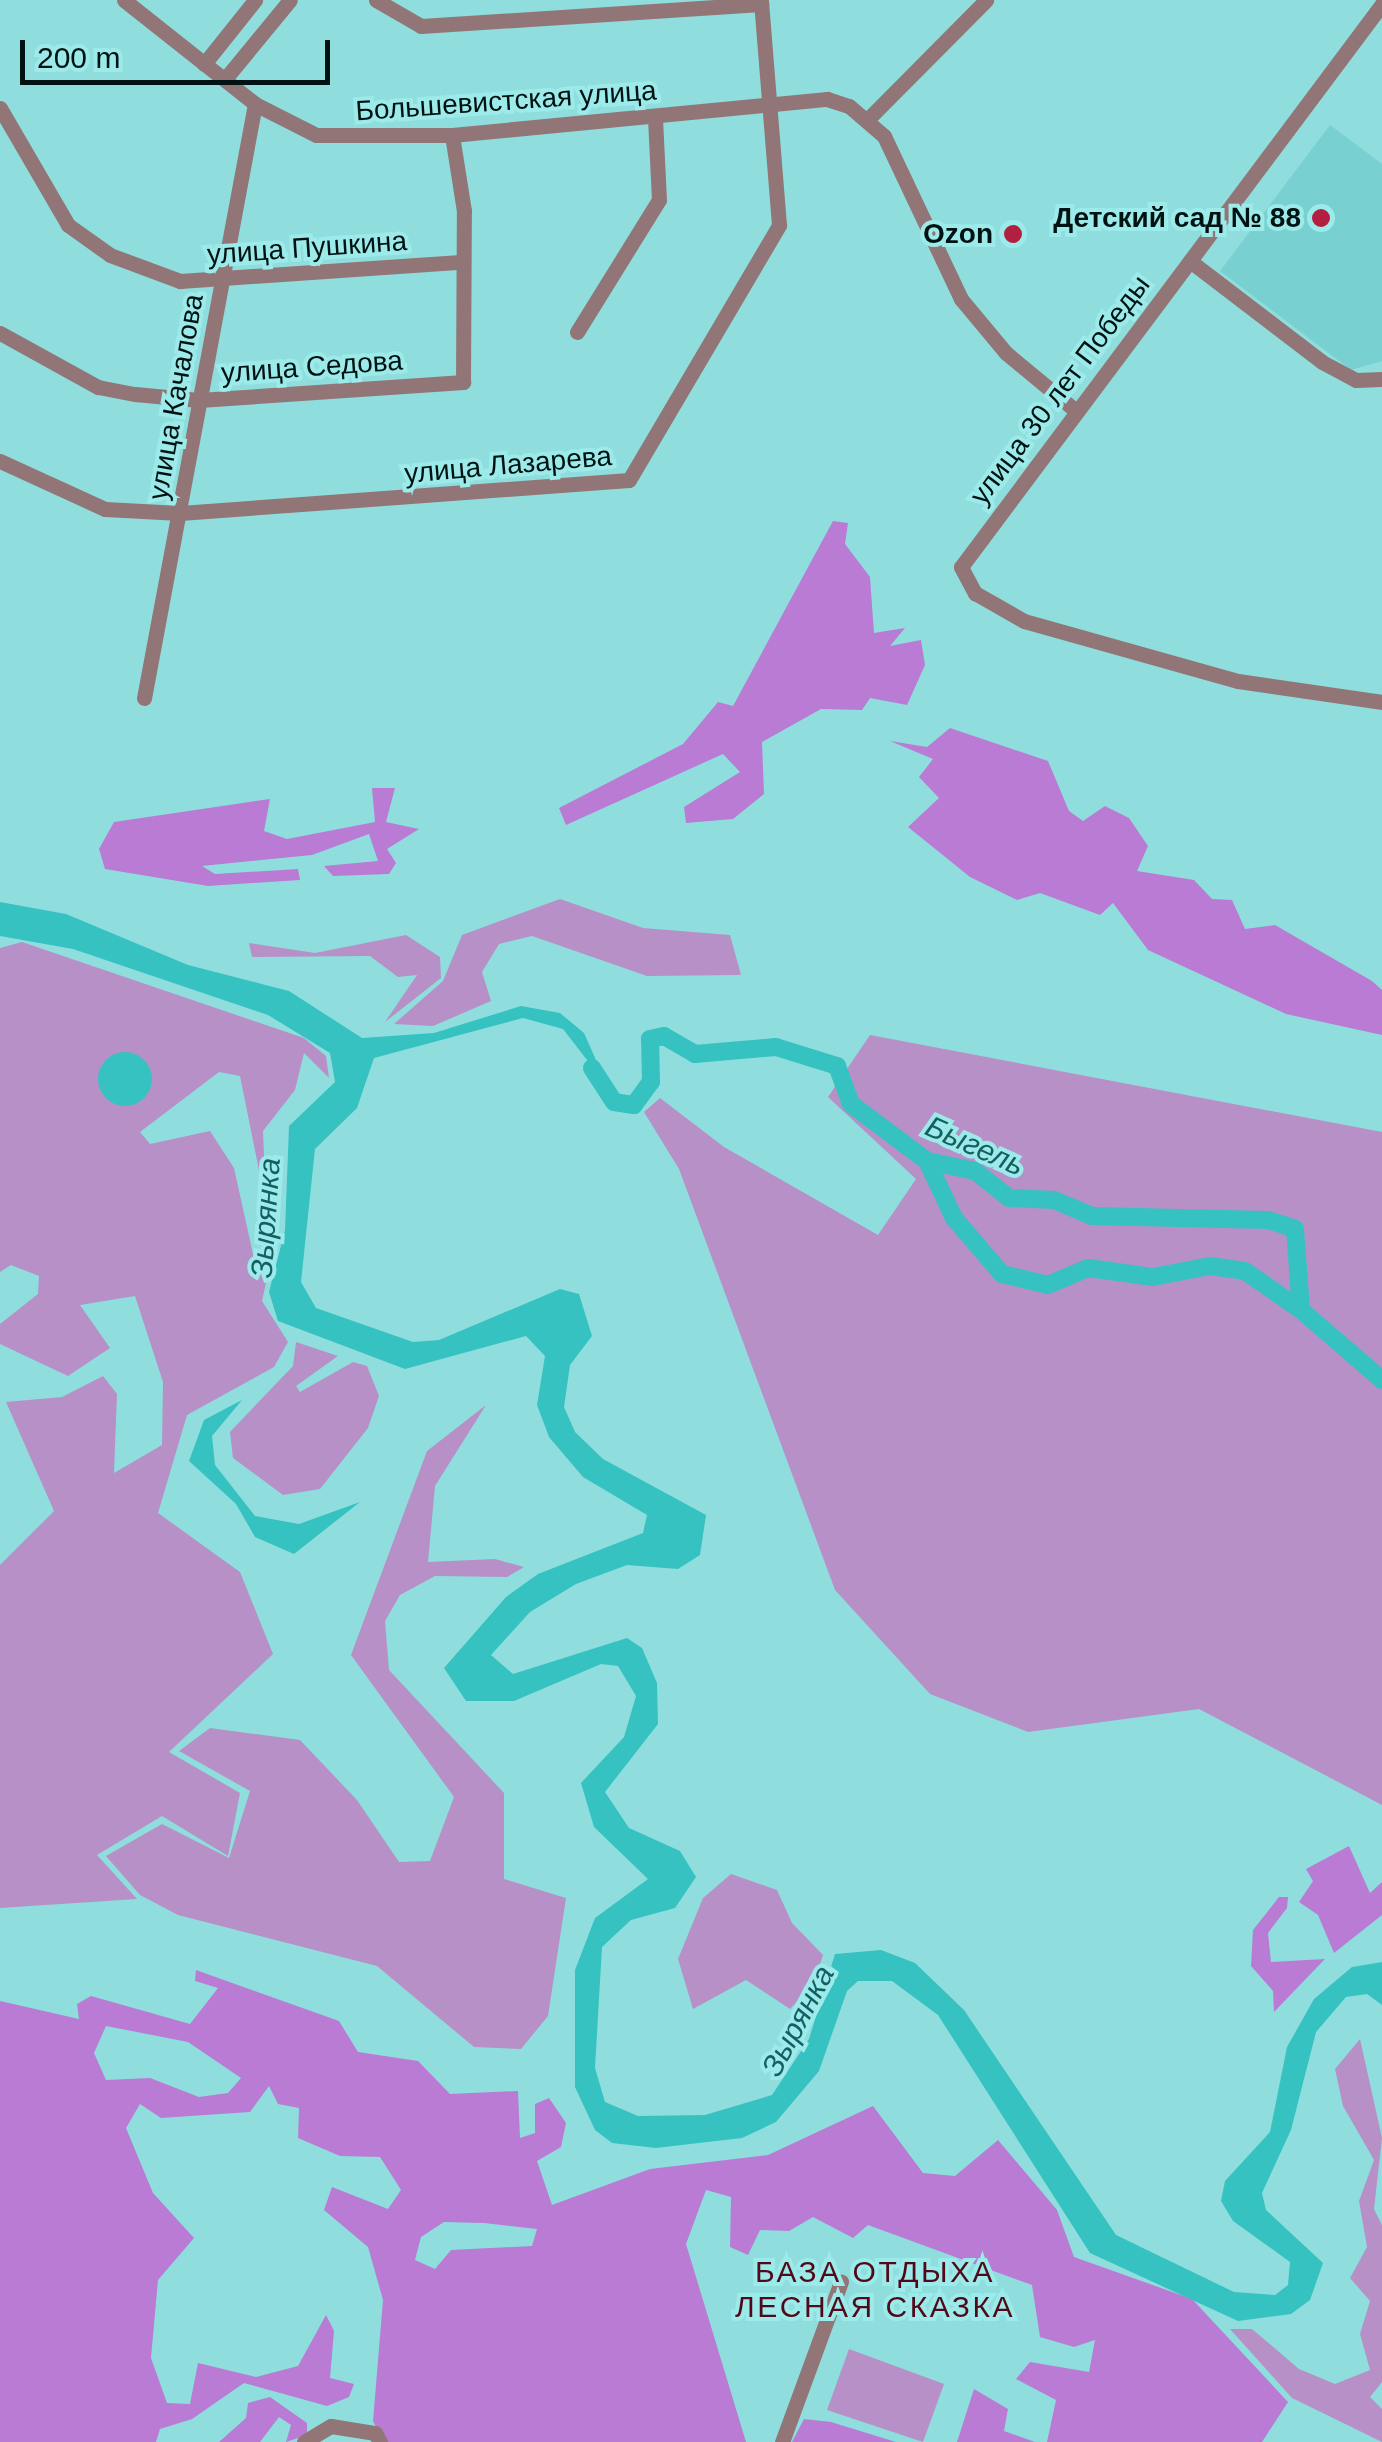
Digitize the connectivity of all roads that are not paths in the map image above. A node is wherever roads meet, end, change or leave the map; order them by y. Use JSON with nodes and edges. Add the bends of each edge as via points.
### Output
{"nodes":[{"id":1,"x":124,"y":0,"type":"edge"},
{"id":2,"x":256,"y":0,"type":"edge"},
{"id":3,"x":290,"y":0,"type":"edge"},
{"id":4,"x":376,"y":0,"type":"edge"},
{"id":5,"x":986,"y":0,"type":"edge"},
{"id":6,"x":761,"y":2,"type":"edge"},
{"id":7,"x":1382,"y":4,"type":"edge"},
{"id":8,"x":204,"y":64,"type":"junction"},
{"id":9,"x":225,"y":79,"type":"junction"},
{"id":10,"x":255,"y":104,"type":"junction"},
{"id":11,"x":769,"y":105,"type":"junction"},
{"id":12,"x":0,"y":108,"type":"edge"},
{"id":13,"x":655,"y":118,"type":"junction"},
{"id":14,"x":870,"y":118,"type":"junction"},
{"id":15,"x":452,"y":134,"type":"junction"},
{"id":16,"x":1190,"y":261,"type":"junction"},
{"id":17,"x":460,"y":262,"type":"junction"},
{"id":18,"x":222,"y":282,"type":"junction"},
{"id":19,"x":0,"y":332,"type":"edge"},
{"id":20,"x":577,"y":332,"type":"dead end"},
{"id":21,"x":1382,"y":379,"type":"edge"},
{"id":22,"x":199,"y":400,"type":"junction"},
{"id":23,"x":1076,"y":410,"type":"junction"},
{"id":24,"x":0,"y":460,"type":"edge"},
{"id":25,"x":180,"y":513,"type":"junction"},
{"id":26,"x":144,"y":698,"type":"dead end"},
{"id":27,"x":1382,"y":702,"type":"edge"},
{"id":28,"x":842,"y":2282,"type":"dead end"},
{"id":29,"x":304,"y":2442,"type":"edge"},
{"id":30,"x":380,"y":2442,"type":"edge"},
{"id":31,"x":782,"y":2442,"type":"edge"}],
"edges":[{"from":1,"to":8,"type":"street","name":"Большевистская улица"},
{"from":2,"to":8,"type":"street"},
{"from":3,"to":9,"type":"street"},
{"from":4,"to":6,"type":"street","via":[[421,26]]},
{"from":5,"to":14,"type":"street"},
{"from":6,"to":11,"type":"street","name":"улица Лазарева"},
{"from":7,"to":16,"type":"street","name":"улица 30 лет Победы"},
{"from":8,"to":9,"type":"street","name":"Большевистская улица"},
{"from":9,"to":10,"type":"street","name":"Большевистская улица"},
{"from":10,"to":15,"type":"street","name":"Большевистская улица","via":[[316,134]]},
{"from":10,"to":18,"type":"street","name":"улица Качалова"},
{"from":11,"to":13,"type":"street","name":"Большевистская улица"},
{"from":11,"to":14,"type":"street","name":"Большевистская улица","via":[[828,100]]},
{"from":11,"to":25,"type":"street","name":"улица Лазарева","via":[[779,225],[629,480]]},
{"from":12,"to":18,"type":"street","name":"улица Пушкина","via":[[68,225],[110,256],[180,281]]},
{"from":13,"to":15,"type":"street","name":"Большевистская улица"},
{"from":13,"to":20,"type":"street","via":[[659,200]]},
{"from":14,"to":23,"type":"street","via":[[961,299],[1006,353]]},
{"from":15,"to":17,"type":"street"},
{"from":16,"to":21,"type":"street","via":[[1322,362],[1356,380]]},
{"from":16,"to":23,"type":"street","name":"улица 30 лет Победы"},
{"from":17,"to":18,"type":"street","name":"улица Пушкина"},
{"from":17,"to":22,"type":"street","name":"улица Седова","via":[[463,382]]},
{"from":18,"to":22,"type":"street","name":"улица Качалова"},
{"from":19,"to":22,"type":"street","name":"улица Седова","via":[[98,386]]},
{"from":22,"to":25,"type":"street","name":"улица Качалова"},
{"from":23,"to":27,"type":"street","name":"улица 30 лет Победы","via":[[960,567],[976,593],[1024,621],[1132,656]]},
{"from":24,"to":25,"type":"street","name":"улица Лазарева","via":[[105,509]]},
{"from":25,"to":26,"type":"street","name":"улица Качалова"},
{"from":28,"to":31,"type":"street"},
{"from":29,"to":30,"type":"street","via":[[331,2426],[375,2433]]}]}
